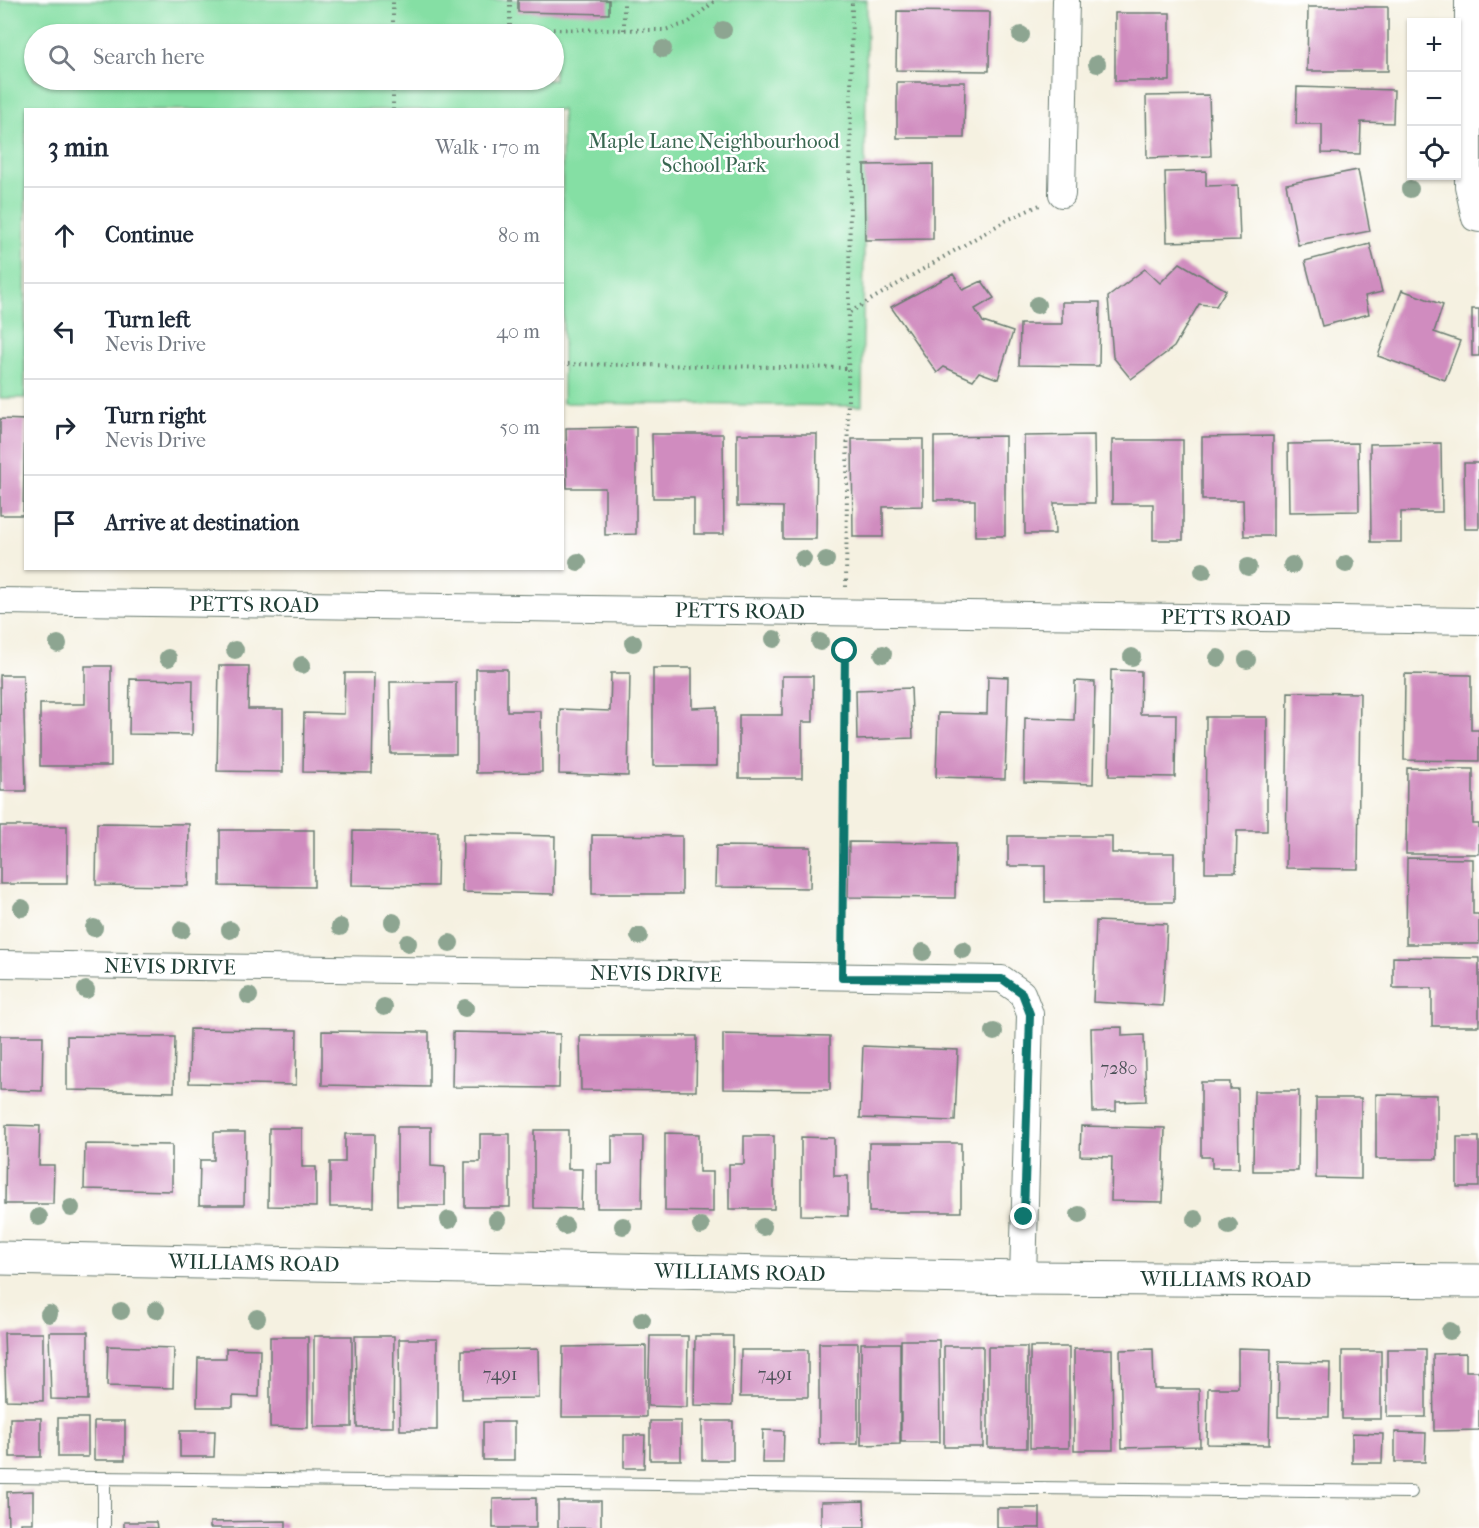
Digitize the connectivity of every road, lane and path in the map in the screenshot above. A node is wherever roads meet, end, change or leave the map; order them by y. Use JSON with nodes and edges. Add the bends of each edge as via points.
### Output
{"nodes":[{"id":1,"x":393,"y":0,"type":"edge"},
{"id":2,"x":510,"y":0,"type":"edge"},
{"id":3,"x":624,"y":0,"type":"edge"},
{"id":4,"x":716,"y":0,"type":"edge"},
{"id":5,"x":852,"y":0,"type":"edge"},
{"id":6,"x":1066,"y":0,"type":"edge"},
{"id":7,"x":1468,"y":0,"type":"edge"},
{"id":8,"x":393,"y":24,"type":"edge"},
{"id":9,"x":510,"y":24,"type":"edge"},
{"id":10,"x":564,"y":29,"type":"edge"},
{"id":11,"x":624,"y":30,"type":"junction"},
{"id":12,"x":393,"y":90,"type":"edge"},
{"id":13,"x":393,"y":108,"type":"edge"},
{"id":14,"x":1062,"y":194,"type":"joint"},
{"id":15,"x":1479,"y":219,"type":"edge"},
{"id":16,"x":850,"y":312,"type":"junction"},
{"id":17,"x":564,"y":364,"type":"edge"},
{"id":18,"x":849,"y":368,"type":"junction"},
{"id":19,"x":846,"y":595,"type":"dead end"},
{"id":20,"x":0,"y":601,"type":"edge"},
{"id":21,"x":1479,"y":621,"type":"edge"},
{"id":22,"x":845,"y":635,"type":"dead end"},
{"id":23,"x":0,"y":964,"type":"edge"},
{"id":24,"x":842,"y":978,"type":"junction"},
{"id":25,"x":0,"y":1258,"type":"edge"},
{"id":26,"x":1023,"y":1278,"type":"junction"},
{"id":27,"x":1479,"y":1281,"type":"edge"},
{"id":28,"x":0,"y":1477,"type":"edge"},
{"id":29,"x":104,"y":1480,"type":"junction"},
{"id":30,"x":1412,"y":1492,"type":"dead end"},
{"id":31,"x":104,"y":1528,"type":"edge"}],
"edges":[{"from":1,"to":8,"type":"path"},
{"from":2,"to":9,"type":"path"},
{"from":3,"to":11,"type":"path"},
{"from":4,"to":11,"type":"path","via":[[677,27]]},
{"from":5,"to":16,"type":"path","via":[[847,301]]},
{"from":6,"to":14,"type":"street"},
{"from":7,"to":15,"type":"street","via":[[1468,186],[1475,218]]},
{"from":10,"to":11,"type":"path"},
{"from":12,"to":13,"type":"path"},
{"from":14,"to":16,"type":"path","via":[[1005,222]]},
{"from":16,"to":18,"type":"path"},
{"from":17,"to":18,"type":"path"},
{"from":18,"to":19,"type":"path"},
{"from":20,"to":21,"type":"street","name":"PETTS ROAD"},
{"from":22,"to":24,"type":"path"},
{"from":23,"to":24,"type":"street","name":"NEVIS DRIVE"},
{"from":24,"to":26,"type":"street","name":"NEVIS DRIVE","via":[[1002,979],[1022,993],[1030,1014]]},
{"from":25,"to":26,"type":"street","name":"WILLIAMS ROAD"},
{"from":26,"to":27,"type":"street","name":"WILLIAMS ROAD"},
{"from":28,"to":29,"type":"lane"},
{"from":29,"to":30,"type":"lane"},
{"from":29,"to":31,"type":"lane"}]}
